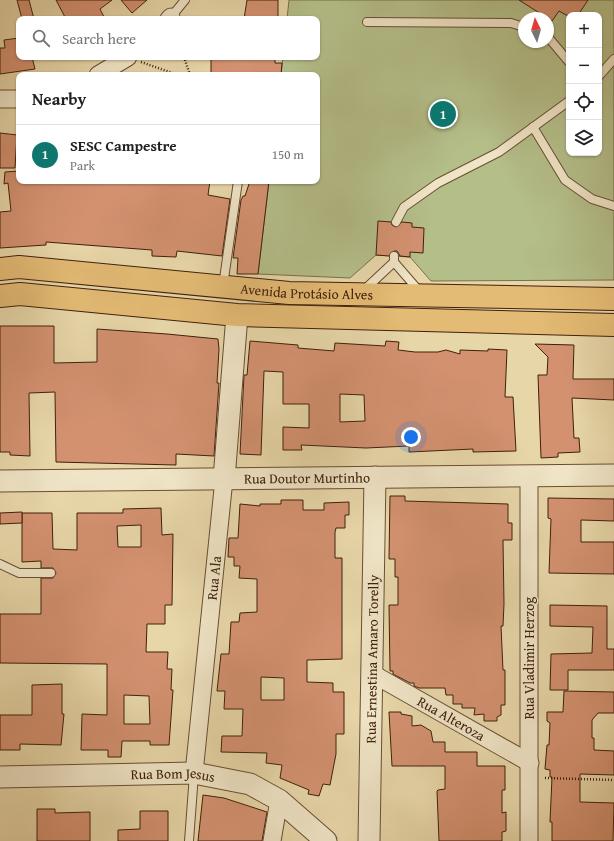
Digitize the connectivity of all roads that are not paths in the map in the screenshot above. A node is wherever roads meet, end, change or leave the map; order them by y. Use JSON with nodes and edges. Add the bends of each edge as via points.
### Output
{"nodes":[{"id":1,"x":185,"y":0,"type":"edge"},
{"id":2,"x":172,"y":16,"type":"edge"},
{"id":3,"x":367,"y":22,"type":"dead end"},
{"id":4,"x":518,"y":26,"type":"edge"},
{"id":5,"x":554,"y":44,"type":"edge"},
{"id":6,"x":566,"y":58,"type":"edge"},
{"id":7,"x":614,"y":59,"type":"edge"},
{"id":8,"x":122,"y":60,"type":"edge"},
{"id":9,"x":103,"y":72,"type":"edge"},
{"id":10,"x":602,"y":73,"type":"edge"},
{"id":11,"x":16,"y":99,"type":"edge"},
{"id":12,"x":0,"y":100,"type":"edge"},
{"id":13,"x":566,"y":103,"type":"edge"},
{"id":14,"x":533,"y":127,"type":"junction"},
{"id":15,"x":238,"y":184,"type":"edge"},
{"id":16,"x":614,"y":206,"type":"edge"},
{"id":17,"x":396,"y":222,"type":"dead end"},
{"id":18,"x":0,"y":269,"type":"edge"},
{"id":19,"x":223,"y":287,"type":"junction"},
{"id":20,"x":289,"y":293,"type":"junction"},
{"id":21,"x":361,"y":293,"type":"junction"},
{"id":22,"x":422,"y":294,"type":"junction"},
{"id":23,"x":0,"y":296,"type":"edge"},
{"id":24,"x":614,"y":300,"type":"edge"},
{"id":25,"x":237,"y":315,"type":"junction"},
{"id":26,"x":614,"y":325,"type":"edge"},
{"id":27,"x":529,"y":475,"type":"junction"},
{"id":28,"x":614,"y":476,"type":"edge"},
{"id":29,"x":375,"y":477,"type":"junction"},
{"id":30,"x":224,"y":479,"type":"junction"},
{"id":31,"x":0,"y":481,"type":"edge"},
{"id":32,"x":0,"y":564,"type":"edge"},
{"id":33,"x":51,"y":573,"type":"dead end"},
{"id":34,"x":373,"y":674,"type":"junction"},
{"id":35,"x":530,"y":770,"type":"junction"},
{"id":36,"x":194,"y":773,"type":"junction"},
{"id":37,"x":0,"y":777,"type":"edge"},
{"id":38,"x":279,"y":800,"type":"junction"},
{"id":39,"x":189,"y":841,"type":"edge"},
{"id":40,"x":272,"y":841,"type":"edge"},
{"id":41,"x":326,"y":841,"type":"edge"},
{"id":42,"x":369,"y":841,"type":"edge"},
{"id":43,"x":530,"y":841,"type":"edge"}],
"edges":[{"from":1,"to":2,"type":"lane"},
{"from":3,"to":4,"type":"lane","via":[[511,23]]},
{"from":5,"to":6,"type":"lane"},
{"from":7,"to":10,"type":"lane"},
{"from":8,"to":9,"type":"street"},
{"from":11,"to":12,"type":"street"},
{"from":13,"to":14,"type":"lane"},
{"from":14,"to":16,"type":"lane","via":[[565,180],[592,199]]},
{"from":14,"to":17,"type":"lane","via":[[499,152],[438,183],[404,207]]},
{"from":15,"to":19,"type":"lane"},
{"from":18,"to":19,"type":"main road","name":"Avenida Protásio Alves","via":[[19,267]]},
{"from":19,"to":20,"type":"main road","name":"Avenida Protásio Alves"},
{"from":20,"to":21,"type":"main road","name":"Avenida Protásio Alves"},
{"from":20,"to":25,"type":"main road","via":[[255,297],[247,301]]},
{"from":21,"to":22,"type":"main road","name":"Avenida Protásio Alves"},
{"from":21,"to":22,"type":"lane","via":[[394,259]]},
{"from":22,"to":24,"type":"main road","name":"Avenida Protásio Alves"},
{"from":23,"to":25,"type":"main road","name":"Avenida Protásio Alves","via":[[20,294]]},
{"from":25,"to":26,"type":"main road","name":"Avenida Protásio Alves"},
{"from":25,"to":30,"type":"street","name":"Rua Ala"},
{"from":27,"to":28,"type":"street","name":"Rua Doutor Murtinho"},
{"from":27,"to":29,"type":"street","name":"Rua Doutor Murtinho"},
{"from":27,"to":35,"type":"street","name":"Rua Vladimir Herzog"},
{"from":29,"to":30,"type":"street","name":"Rua Doutor Murtinho"},
{"from":29,"to":34,"type":"street","name":"Rua Ernestina Amaro Torelly"},
{"from":30,"to":31,"type":"street","name":"Rua Doutor Murtinho"},
{"from":30,"to":36,"type":"street","name":"Rua Ala"},
{"from":32,"to":33,"type":"lane","via":[[19,573]]},
{"from":34,"to":35,"type":"street","name":"Rua Alteroza"},
{"from":34,"to":42,"type":"street","name":"Rua Ernestina Amaro Torelly"},
{"from":35,"to":43,"type":"street","name":"Rua Vladimir Herzog"},
{"from":36,"to":37,"type":"street","name":"Rua Bom Jesus"},
{"from":36,"to":38,"type":"street","name":"Rua Bom Jesus","via":[[250,784]]},
{"from":36,"to":39,"type":"lane","name":"Rua Ala"},
{"from":38,"to":40,"type":"street"},
{"from":38,"to":41,"type":"street","name":"Rua Bom Jesus"}]}
